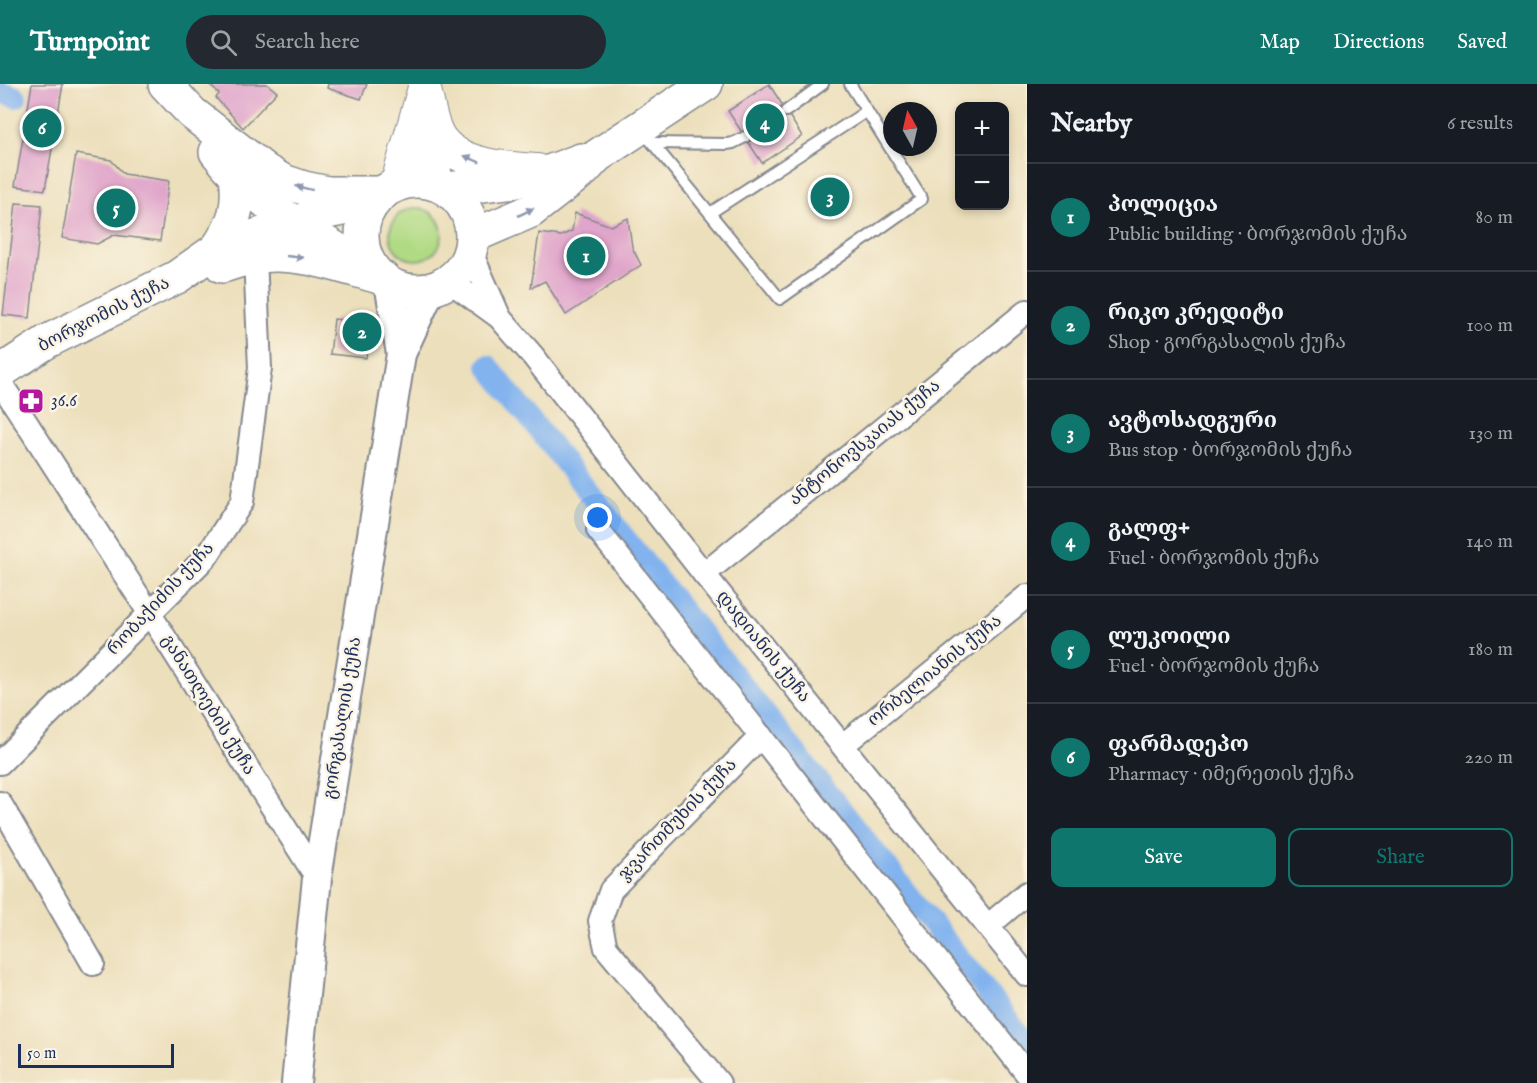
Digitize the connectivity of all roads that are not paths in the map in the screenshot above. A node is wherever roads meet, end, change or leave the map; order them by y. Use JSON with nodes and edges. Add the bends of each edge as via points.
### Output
{"nodes":[{"id":1,"x":165,"y":84,"type":"edge"},
{"id":2,"x":706,"y":84,"type":"edge"},
{"id":3,"x":824,"y":84,"type":"edge"},
{"id":4,"x":850,"y":84,"type":"edge"},
{"id":5,"x":424,"y":89,"type":"edge"},
{"id":6,"x":786,"y":111,"type":"dead end"},
{"id":7,"x":867,"y":111,"type":"junction"},
{"id":8,"x":192,"y":113,"type":"junction"},
{"id":9,"x":647,"y":136,"type":"junction"},
{"id":10,"x":745,"y":137,"type":"dead end"},
{"id":11,"x":597,"y":156,"type":"junction"},
{"id":12,"x":550,"y":171,"type":"junction"},
{"id":13,"x":236,"y":175,"type":"junction"},
{"id":14,"x":442,"y":187,"type":"junction"},
{"id":15,"x":384,"y":194,"type":"junction"},
{"id":16,"x":710,"y":213,"type":"junction"},
{"id":17,"x":292,"y":223,"type":"junction"},
{"id":18,"x":471,"y":243,"type":"junction"},
{"id":19,"x":217,"y":249,"type":"junction"},
{"id":20,"x":255,"y":257,"type":"junction"},
{"id":21,"x":177,"y":278,"type":"junction"},
{"id":22,"x":383,"y":278,"type":"junction"},
{"id":23,"x":440,"y":284,"type":"junction"},
{"id":24,"x":1027,"y":311,"type":"edge"},
{"id":25,"x":499,"y":317,"type":"junction"},
{"id":26,"x":401,"y":354,"type":"junction"},
{"id":27,"x":0,"y":372,"type":"edge"},
{"id":28,"x":0,"y":382,"type":"edge"},
{"id":29,"x":598,"y":530,"type":"dead end"},
{"id":30,"x":704,"y":574,"type":"junction"},
{"id":31,"x":1027,"y":596,"type":"edge"},
{"id":32,"x":150,"y":614,"type":"junction"},
{"id":33,"x":760,"y":736,"type":"junction"},
{"id":34,"x":843,"y":745,"type":"junction"},
{"id":35,"x":0,"y":763,"type":"edge"},
{"id":36,"x":0,"y":803,"type":"edge"},
{"id":37,"x":317,"y":878,"type":"junction"},
{"id":38,"x":1027,"y":893,"type":"edge"},
{"id":39,"x":988,"y":926,"type":"junction"},
{"id":40,"x":93,"y":964,"type":"dead end"},
{"id":41,"x":1027,"y":975,"type":"edge"},
{"id":42,"x":1027,"y":1074,"type":"edge"},
{"id":43,"x":296,"y":1083,"type":"edge"},
{"id":44,"x":719,"y":1083,"type":"edge"}],
"edges":[{"from":1,"to":8,"type":"main road"},
{"from":2,"to":9,"type":"main road"},
{"from":3,"to":6,"type":"lane"},
{"from":4,"to":7,"type":"lane"},
{"from":12,"to":5,"type":"main road","one_way":true,"via":[[475,162],[444,143]]},
{"from":5,"to":14,"type":"main road"},
{"from":5,"to":15,"type":"main road"},
{"from":7,"to":16,"type":"lane"},
{"from":7,"to":16,"type":"lane","via":[[922,199],[780,298]]},
{"from":8,"to":13,"type":"main road"},
{"from":15,"to":8,"type":"main road","one_way":true,"via":[[328,193],[283,181]]},
{"from":9,"to":10,"type":"lane","via":[[727,144]]},
{"from":9,"to":11,"type":"main road"},
{"from":9,"to":16,"type":"lane"},
{"from":11,"to":12,"type":"main road"},
{"from":18,"to":11,"type":"main road","one_way":true,"via":[[531,211]]},
{"from":12,"to":14,"type":"main road","via":[[517,181]]},
{"from":13,"to":17,"type":"main road"},
{"from":13,"to":19,"type":"main road","via":[[238,196],[231,227]]},
{"from":14,"to":15,"type":"main road","via":[[409,182]]},
{"from":14,"to":18,"type":"main road","via":[[460,202],[468,217]]},
{"from":15,"to":17,"type":"main road","name":"ბორჯომის ქუჩა"},
{"from":15,"to":22,"type":"main road","via":[[363,226],[362,240],[369,263]]},
{"from":17,"to":19,"type":"main road","name":"ბორჯომის ქუჩა"},
{"from":17,"to":22,"type":"main road"},
{"from":18,"to":23,"type":"main road","via":[[465,262],[455,275]]},
{"from":18,"to":25,"type":"street","name":"დადიანის ქუჩა"},
{"from":19,"to":21,"type":"main road","name":"ბორჯომის ქუჩა"},
{"from":20,"to":21,"type":"main road","name":"ბორჯომის ქუჩა"},
{"from":20,"to":22,"type":"main road","name":"ბორჯომის ქუჩა","one_way":true,"via":[[308,258]]},
{"from":20,"to":32,"type":"street","name":"რობაქიძის ქუჩა","via":[[260,368],[242,502],[207,556]]},
{"from":21,"to":27,"type":"main road","name":"ბორჯომის ქუჩა","via":[[48,341]]},
{"from":22,"to":23,"type":"main road","via":[[402,289]]},
{"from":22,"to":26,"type":"street","name":"გორგასალის ქუჩა"},
{"from":23,"to":25,"type":"street","name":"დადიანის ქუჩა"},
{"from":23,"to":26,"type":"street","name":"გორგასალის ქუჩა"},
{"from":24,"to":30,"type":"street","name":"ანტონოვსკაიას ქუჩა"},
{"from":25,"to":30,"type":"street","name":"დადიანის ქუჩა"},
{"from":26,"to":37,"type":"street","name":"გორგასალის ქუჩა"},
{"from":28,"to":32,"type":"street","name":"განათლების ქუჩა"},
{"from":29,"to":33,"type":"street"},
{"from":30,"to":34,"type":"street","name":"დადიანის ქუჩა"},
{"from":31,"to":34,"type":"street","name":"ორბელიანის ქუჩა"},
{"from":32,"to":35,"type":"street","name":"რობაქიძის ქუჩა"},
{"from":32,"to":37,"type":"street","name":"განათლების ქუჩა"},
{"from":33,"to":42,"type":"street"},
{"from":33,"to":44,"type":"street","name":"ჯვართმუხის ქუჩა","via":[[611,890],[600,921],[606,948]]},
{"from":34,"to":39,"type":"street","name":"დადიანის ქუჩა"},
{"from":36,"to":40,"type":"street"},
{"from":37,"to":43,"type":"street","name":"გორგასალის ქუჩა"},
{"from":38,"to":39,"type":"street"},
{"from":39,"to":41,"type":"street","name":"დადიანის ქუჩა"}]}
